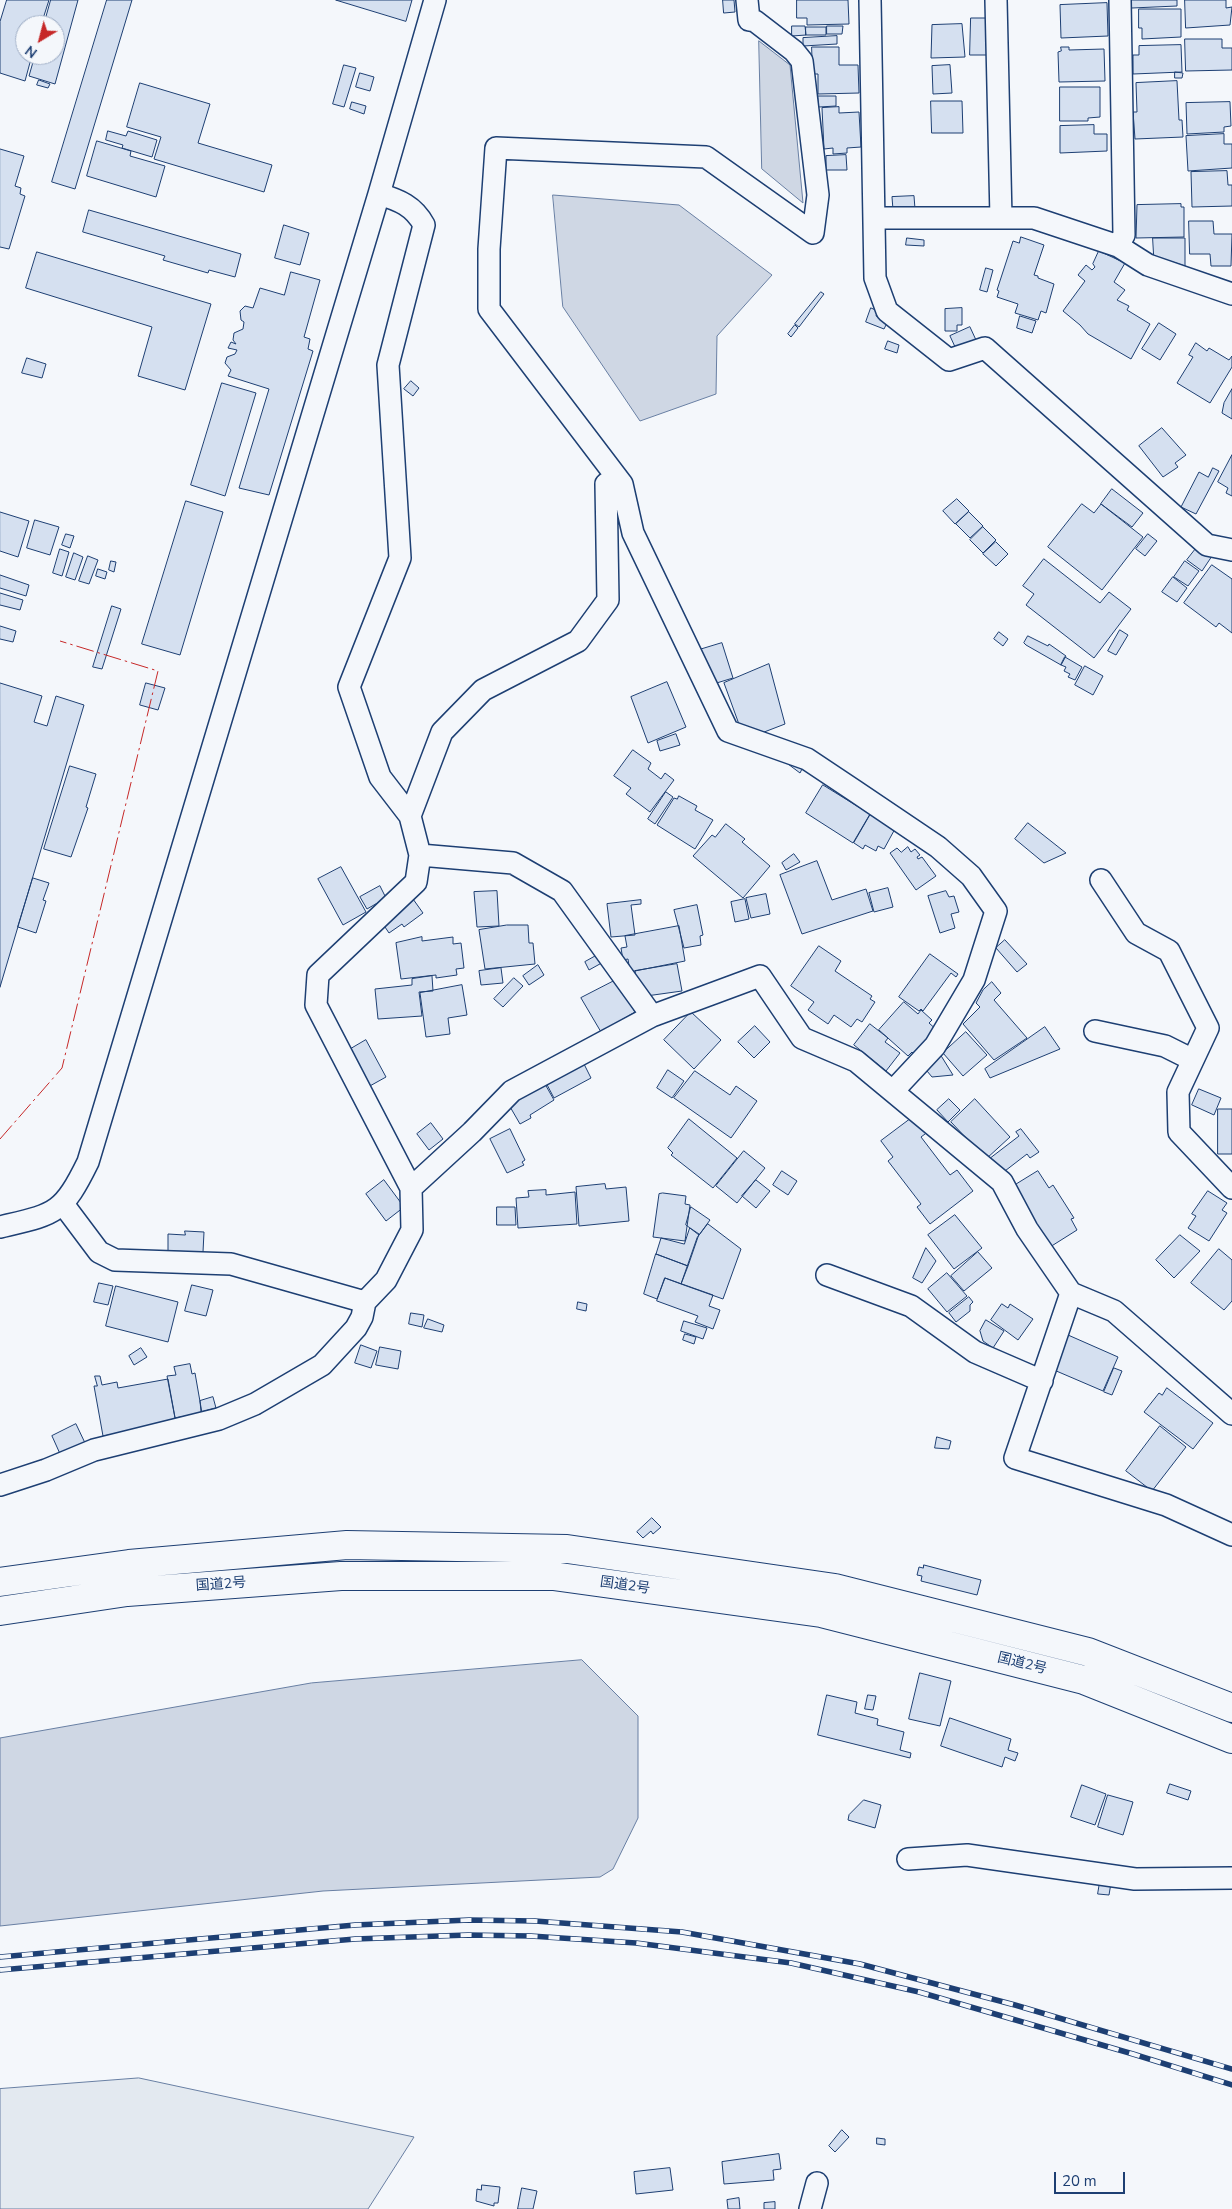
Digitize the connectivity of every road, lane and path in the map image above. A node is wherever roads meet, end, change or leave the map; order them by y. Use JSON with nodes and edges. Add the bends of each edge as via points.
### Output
{"nodes":[{"id":1,"x":435,"y":0,"type":"edge"},
{"id":2,"x":747,"y":0,"type":"edge"},
{"id":3,"x":870,"y":0,"type":"edge"},
{"id":4,"x":996,"y":0,"type":"edge"},
{"id":5,"x":1120,"y":0,"type":"edge"},
{"id":6,"x":379,"y":194,"type":"junction"},
{"id":7,"x":875,"y":218,"type":"junction"},
{"id":8,"x":1001,"y":218,"type":"junction"},
{"id":9,"x":1118,"y":246,"type":"junction"},
{"id":10,"x":1232,"y":294,"type":"edge"},
{"id":11,"x":615,"y":477,"type":"junction"},
{"id":12,"x":1232,"y":550,"type":"edge"},
{"id":13,"x":410,"y":816,"type":"junction"},
{"id":14,"x":420,"y":855,"type":"junction"},
{"id":15,"x":1101,"y":880,"type":"dead end"},
{"id":16,"x":652,"y":1016,"type":"junction"},
{"id":17,"x":1095,"y":1031,"type":"dead end"},
{"id":18,"x":1193,"y":1060,"type":"junction"},
{"id":19,"x":893,"y":1091,"type":"junction"},
{"id":20,"x":410,"y":1188,"type":"junction"},
{"id":21,"x":1232,"y":1188,"type":"edge"},
{"id":22,"x":63,"y":1204,"type":"junction"},
{"id":23,"x":0,"y":1227,"type":"edge"},
{"id":24,"x":827,"y":1275,"type":"dead end"},
{"id":25,"x":1072,"y":1293,"type":"junction"},
{"id":26,"x":365,"y":1302,"type":"junction"},
{"id":27,"x":1042,"y":1381,"type":"junction"},
{"id":28,"x":1232,"y":1414,"type":"edge"},
{"id":29,"x":0,"y":1485,"type":"edge"},
{"id":30,"x":1232,"y":1535,"type":"edge"},
{"id":31,"x":0,"y":1582,"type":"edge"},
{"id":32,"x":0,"y":1611,"type":"edge"},
{"id":33,"x":1232,"y":1708,"type":"edge"},
{"id":34,"x":1232,"y":1739,"type":"edge"},
{"id":35,"x":908,"y":1859,"type":"dead end"},
{"id":36,"x":1232,"y":1878,"type":"edge"},
{"id":37,"x":817,"y":2183,"type":"dead end"},
{"id":38,"x":810,"y":2209,"type":"edge"}],
"edges":[{"from":1,"to":6,"type":"street"},
{"from":2,"to":11,"type":"street","via":[[749,20],[771,33],[802,61],[818,194],[813,233],[706,157],[496,148],[489,249],[489,309]]},
{"from":3,"to":7,"type":"street"},
{"from":4,"to":8,"type":"street"},
{"from":5,"to":9,"type":"street","via":[[1124,235]]},
{"from":6,"to":13,"type":"street","via":[[411,208],[424,225],[388,365],[400,558],[348,687],[380,777]]},
{"from":6,"to":22,"type":"street","via":[[88,1162]]},
{"from":7,"to":8,"type":"street"},
{"from":7,"to":12,"type":"street","via":[[875,278],[887,311],[950,360],[985,348],[1206,545]]},
{"from":8,"to":9,"type":"street","via":[[1034,218]]},
{"from":9,"to":10,"type":"street","via":[[1148,265]]},
{"from":11,"to":13,"type":"street","via":[[606,484],[608,600],[578,641],[483,690],[442,732]]},
{"from":11,"to":19,"type":"street","via":[[622,484],[633,533],[728,731],[807,759],[938,847],[971,876],[996,911],[974,980],[935,1046]]},
{"from":13,"to":14,"type":"street"},
{"from":14,"to":16,"type":"street","via":[[513,863],[562,891]]},
{"from":14,"to":20,"type":"street","via":[[416,882],[318,975],[316,1005]]},
{"from":15,"to":18,"type":"street","via":[[1136,933],[1169,952],[1195,1002],[1208,1028]]},
{"from":16,"to":19,"type":"street","via":[[760,976],[802,1038],[856,1061]]},
{"from":16,"to":20,"type":"street","via":[[512,1090],[472,1132]]},
{"from":17,"to":18,"type":"street","via":[[1166,1046]]},
{"from":18,"to":21,"type":"street","via":[[1178,1092],[1179,1132]]},
{"from":19,"to":25,"type":"street","via":[[1002,1182],[1026,1229]]},
{"from":20,"to":26,"type":"street","via":[[412,1230],[386,1280]]},
{"from":22,"to":23,"type":"street","via":[[47,1216]]},
{"from":22,"to":26,"type":"street","via":[[99,1252],[115,1260],[231,1264]]},
{"from":24,"to":27,"type":"street","via":[[911,1306],[975,1352]]},
{"from":25,"to":27,"type":"street"},
{"from":25,"to":28,"type":"street","via":[[1114,1311]]},
{"from":26,"to":29,"type":"street","via":[[356,1328],[322,1365],[254,1404],[220,1419],[94,1450]]},
{"from":27,"to":30,"type":"street","via":[[1016,1458],[1166,1505]]},
{"from":31,"to":33,"type":"highway","name":"国道2号","via":[[129,1564],[347,1545],[567,1549],[835,1588],[1088,1652]]},
{"from":32,"to":34,"type":"highway","name":"国道2号","via":[[127,1592],[341,1576],[553,1576],[821,1613],[1084,1680]]},
{"from":35,"to":36,"type":"street","via":[[967,1855],[1134,1878]]},
{"from":37,"to":38,"type":"street"}]}
